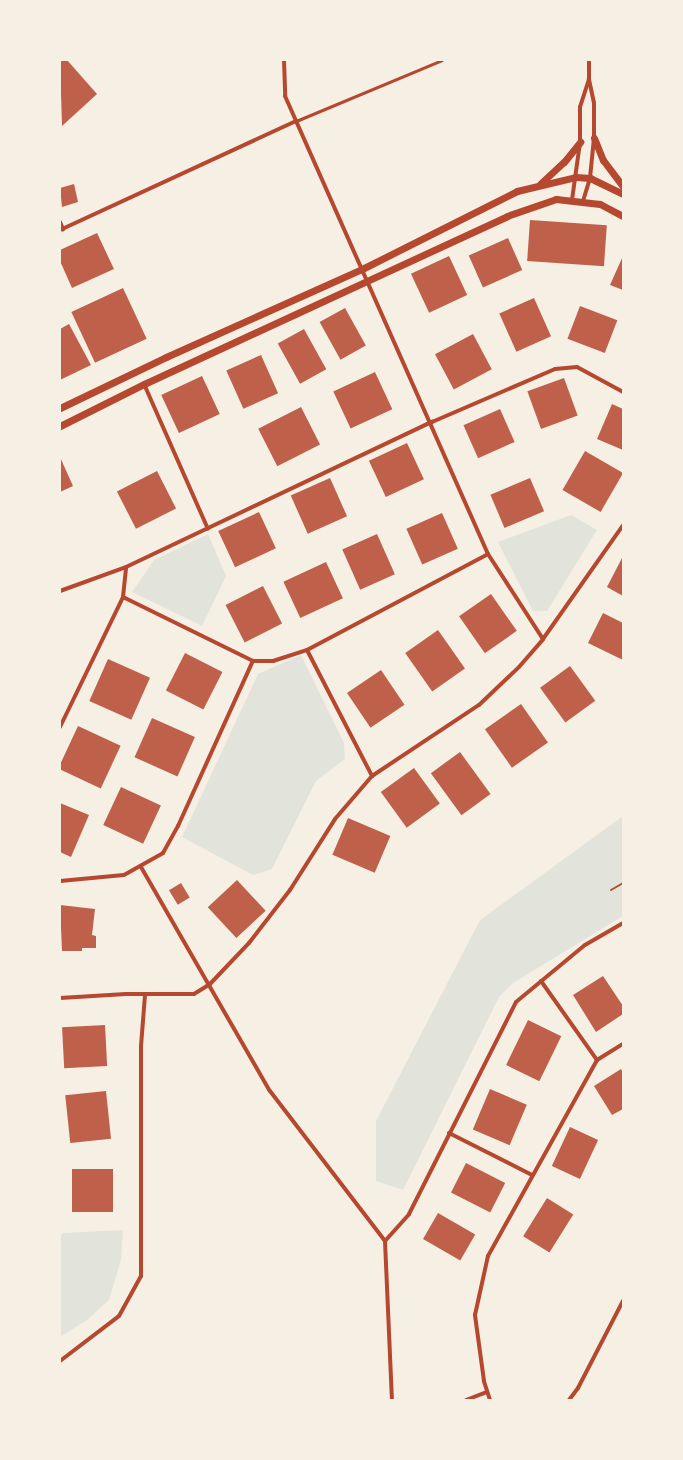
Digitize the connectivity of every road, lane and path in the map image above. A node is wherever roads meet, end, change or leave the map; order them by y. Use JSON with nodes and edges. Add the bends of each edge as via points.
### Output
{"nodes":[{"id":1,"x":284,"y":60,"type":"edge"},
{"id":2,"x":442,"y":60,"type":"edge"},
{"id":3,"x":589,"y":60,"type":"edge"},
{"id":4,"x":589,"y":79,"type":"junction"},
{"id":5,"x":296,"y":121,"type":"junction"},
{"id":6,"x":594,"y":138,"type":"junction"},
{"id":7,"x":580,"y":142,"type":"junction"},
{"id":8,"x":576,"y":177,"type":"junction"},
{"id":9,"x":590,"y":178,"type":"junction"},
{"id":10,"x":538,"y":186,"type":"junction"},
{"id":11,"x":623,"y":187,"type":"edge"},
{"id":12,"x":623,"y":194,"type":"edge"},
{"id":13,"x":572,"y":200,"type":"junction"},
{"id":14,"x":583,"y":201,"type":"junction"},
{"id":15,"x":623,"y":216,"type":"edge"},
{"id":16,"x":60,"y":222,"type":"edge"},
{"id":17,"x":61,"y":229,"type":"edge"},
{"id":18,"x":362,"y":269,"type":"junction"},
{"id":19,"x":368,"y":282,"type":"junction"},
{"id":20,"x":144,"y":384,"type":"junction"},
{"id":21,"x":623,"y":392,"type":"edge"},
{"id":22,"x":60,"y":408,"type":"edge"},
{"id":23,"x":432,"y":422,"type":"junction"},
{"id":24,"x":60,"y":426,"type":"edge"},
{"id":25,"x":623,"y":525,"type":"edge"},
{"id":26,"x":208,"y":529,"type":"junction"},
{"id":27,"x":488,"y":554,"type":"junction"},
{"id":28,"x":126,"y":567,"type":"junction"},
{"id":29,"x":60,"y":591,"type":"edge"},
{"id":30,"x":122,"y":597,"type":"junction"},
{"id":31,"x":543,"y":639,"type":"junction"},
{"id":32,"x":307,"y":650,"type":"junction"},
{"id":33,"x":253,"y":661,"type":"junction"},
{"id":34,"x":60,"y":727,"type":"edge"},
{"id":35,"x":372,"y":776,"type":"junction"},
{"id":36,"x":141,"y":866,"type":"junction"},
{"id":37,"x":60,"y":881,"type":"edge"},
{"id":38,"x":623,"y":883,"type":"edge"},
{"id":39,"x":611,"y":890,"type":"dead end"},
{"id":40,"x":623,"y":923,"type":"edge"},
{"id":41,"x":541,"y":981,"type":"junction"},
{"id":42,"x":210,"y":984,"type":"junction"},
{"id":43,"x":145,"y":995,"type":"junction"},
{"id":44,"x":60,"y":998,"type":"edge"},
{"id":45,"x":623,"y":1044,"type":"edge"},
{"id":46,"x":597,"y":1060,"type":"junction"},
{"id":47,"x":450,"y":1133,"type":"junction"},
{"id":48,"x":532,"y":1175,"type":"junction"},
{"id":49,"x":384,"y":1241,"type":"junction"},
{"id":50,"x":623,"y":1301,"type":"edge"},
{"id":51,"x":60,"y":1361,"type":"edge"},
{"id":52,"x":487,"y":1392,"type":"junction"},
{"id":53,"x":392,"y":1400,"type":"edge"},
{"id":54,"x":466,"y":1400,"type":"edge"},
{"id":55,"x":490,"y":1400,"type":"edge"},
{"id":56,"x":569,"y":1400,"type":"edge"}],
"edges":[{"from":1,"to":5,"type":"street","via":[[285,96]]},
{"from":2,"to":5,"type":"lane"},
{"from":3,"to":4,"type":"street"},
{"from":4,"to":6,"type":"street","via":[[594,103]]},
{"from":4,"to":7,"type":"street","via":[[580,107]]},
{"from":5,"to":17,"type":"street"},
{"from":5,"to":18,"type":"street"},
{"from":6,"to":9,"type":"street"},
{"from":6,"to":11,"type":"street","via":[[603,160]]},
{"from":7,"to":8,"type":"street"},
{"from":7,"to":10,"type":"street","via":[[564,162]]},
{"from":8,"to":9,"type":"street"},
{"from":8,"to":10,"type":"street"},
{"from":8,"to":13,"type":"street"},
{"from":9,"to":12,"type":"street"},
{"from":9,"to":14,"type":"street"},
{"from":10,"to":18,"type":"street","via":[[517,191]]},
{"from":13,"to":14,"type":"street"},
{"from":13,"to":19,"type":"street","via":[[556,199],[507,216]]},
{"from":14,"to":15,"type":"street","via":[[600,204]]},
{"from":16,"to":17,"type":"street"},
{"from":18,"to":19,"type":"street"},
{"from":18,"to":22,"type":"street","via":[[166,357]]},
{"from":19,"to":20,"type":"street"},
{"from":19,"to":23,"type":"street"},
{"from":20,"to":24,"type":"street"},
{"from":20,"to":26,"type":"street"},
{"from":21,"to":23,"type":"street","via":[[577,368],[555,369],[522,381]]},
{"from":23,"to":26,"type":"street"},
{"from":23,"to":27,"type":"street"},
{"from":25,"to":31,"type":"street"},
{"from":26,"to":28,"type":"street"},
{"from":27,"to":31,"type":"street"},
{"from":27,"to":32,"type":"street"},
{"from":28,"to":29,"type":"street"},
{"from":28,"to":30,"type":"street"},
{"from":30,"to":33,"type":"street"},
{"from":30,"to":34,"type":"street"},
{"from":31,"to":35,"type":"street","via":[[479,705]]},
{"from":32,"to":33,"type":"street","via":[[269,662]]},
{"from":32,"to":35,"type":"street"},
{"from":33,"to":36,"type":"street","via":[[178,826],[163,853]]},
{"from":35,"to":42,"type":"street","via":[[335,819],[290,890],[249,943]]},
{"from":36,"to":37,"type":"street","via":[[124,875]]},
{"from":36,"to":42,"type":"street"},
{"from":38,"to":39,"type":"path"},
{"from":40,"to":41,"type":"street","via":[[585,945]]},
{"from":41,"to":46,"type":"street"},
{"from":41,"to":47,"type":"street","via":[[516,1002]]},
{"from":42,"to":43,"type":"street","via":[[194,994]]},
{"from":42,"to":49,"type":"street","via":[[270,1091]]},
{"from":43,"to":44,"type":"street"},
{"from":43,"to":51,"type":"street","via":[[141,1046],[141,1276],[119,1316]]},
{"from":45,"to":46,"type":"street"},
{"from":46,"to":48,"type":"street"},
{"from":47,"to":48,"type":"street"},
{"from":47,"to":49,"type":"street","via":[[409,1214]]},
{"from":48,"to":52,"type":"street","via":[[488,1256],[475,1315]]},
{"from":49,"to":53,"type":"street"},
{"from":50,"to":56,"type":"street","via":[[578,1388]]},
{"from":52,"to":54,"type":"street"},
{"from":52,"to":55,"type":"street"}]}
